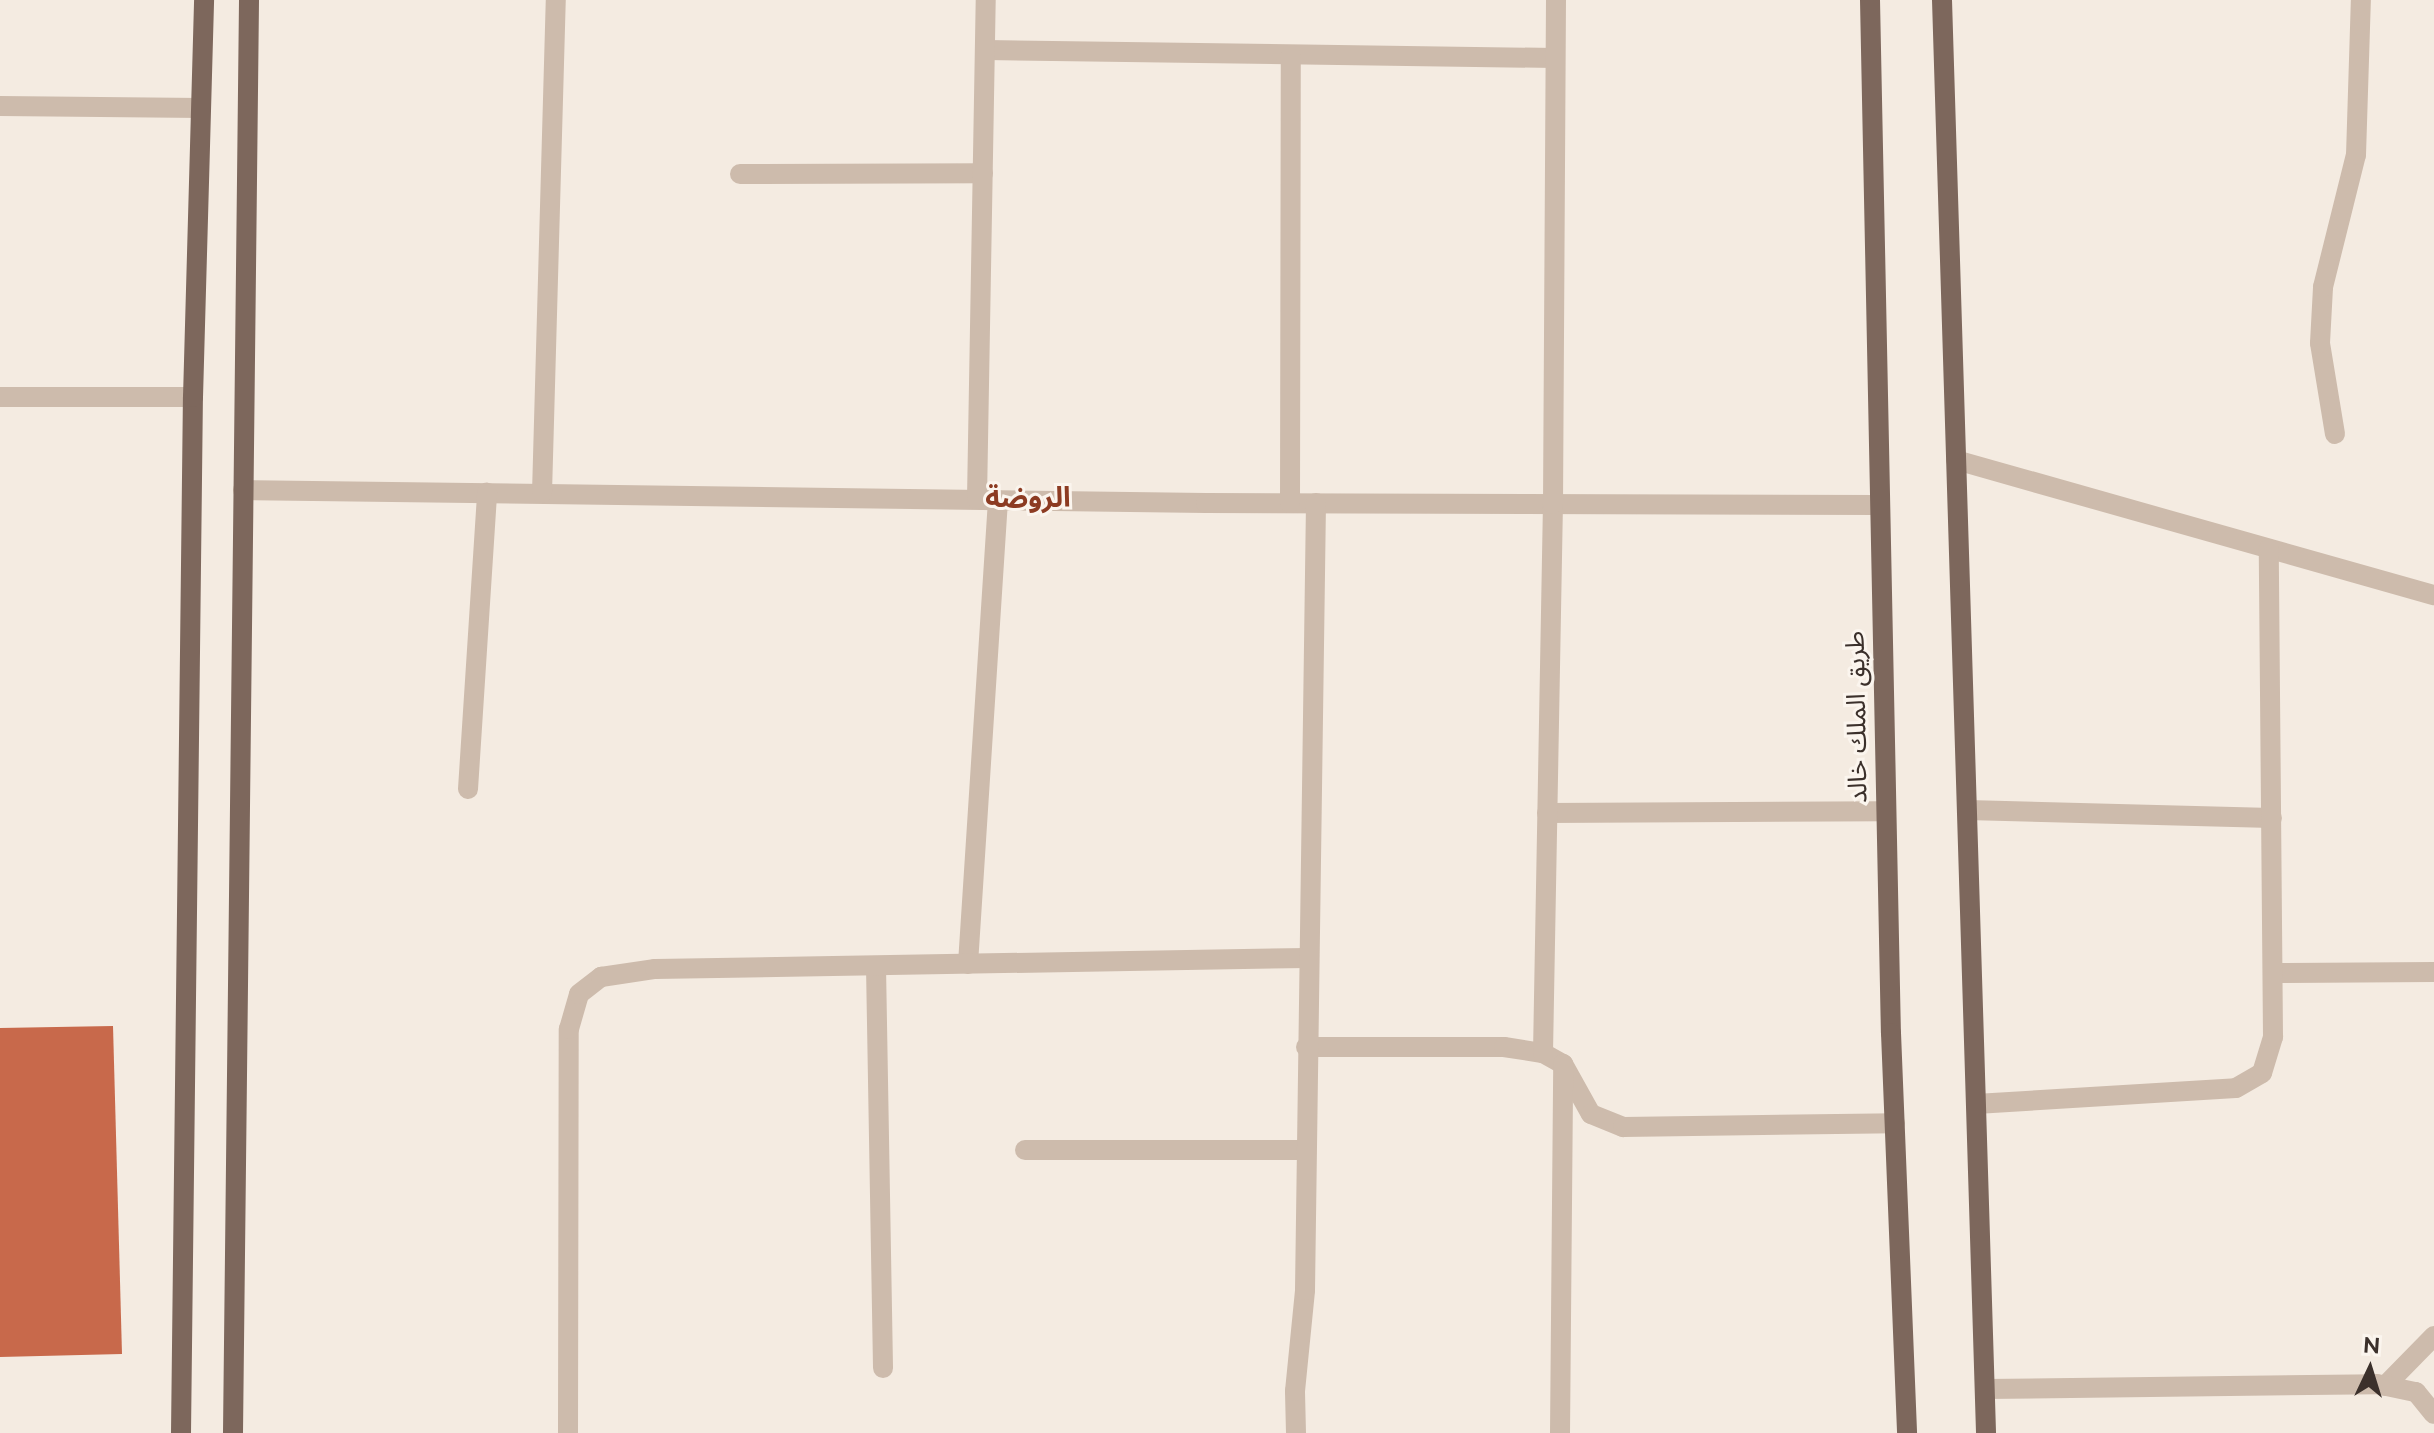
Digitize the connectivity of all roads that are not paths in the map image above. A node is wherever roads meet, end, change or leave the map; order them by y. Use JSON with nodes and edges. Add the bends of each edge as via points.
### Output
{"nodes":[{"id":1,"x":204,"y":0,"type":"edge"},
{"id":2,"x":249,"y":0,"type":"edge"},
{"id":3,"x":556,"y":0,"type":"edge"},
{"id":4,"x":986,"y":0,"type":"edge"},
{"id":5,"x":1556,"y":0,"type":"edge"},
{"id":6,"x":1870,"y":0,"type":"edge"},
{"id":7,"x":1942,"y":0,"type":"edge"},
{"id":8,"x":2361,"y":0,"type":"edge"},
{"id":9,"x":986,"y":50,"type":"junction"},
{"id":10,"x":1291,"y":55,"type":"junction"},
{"id":11,"x":1555,"y":58,"type":"junction"},
{"id":12,"x":0,"y":106,"type":"edge"},
{"id":13,"x":201,"y":108,"type":"junction"},
{"id":14,"x":983,"y":173,"type":"junction"},
{"id":15,"x":740,"y":174,"type":"dead end"},
{"id":16,"x":0,"y":397,"type":"edge"},
{"id":17,"x":193,"y":397,"type":"junction"},
{"id":18,"x":2335,"y":434,"type":"dead end"},
{"id":19,"x":1956,"y":460,"type":"junction"},
{"id":20,"x":243,"y":490,"type":"junction"},
{"id":21,"x":487,"y":493,"type":"junction"},
{"id":22,"x":542,"y":493,"type":"junction"},
{"id":23,"x":988,"y":500,"type":"junction"},
{"id":24,"x":1290,"y":503,"type":"junction"},
{"id":25,"x":1316,"y":503,"type":"junction"},
{"id":26,"x":1553,"y":504,"type":"junction"},
{"id":27,"x":1879,"y":505,"type":"junction"},
{"id":28,"x":2269,"y":549,"type":"junction"},
{"id":29,"x":2434,"y":595,"type":"edge"},
{"id":30,"x":468,"y":789,"type":"dead end"},
{"id":31,"x":1967,"y":810,"type":"junction"},
{"id":32,"x":1885,"y":811,"type":"junction"},
{"id":33,"x":1547,"y":813,"type":"junction"},
{"id":34,"x":2272,"y":818,"type":"junction"},
{"id":35,"x":1307,"y":958,"type":"junction"},
{"id":36,"x":968,"y":964,"type":"junction"},
{"id":37,"x":876,"y":966,"type":"junction"},
{"id":38,"x":2434,"y":972,"type":"edge"},
{"id":39,"x":2273,"y":973,"type":"junction"},
{"id":40,"x":1306,"y":1047,"type":"junction"},
{"id":41,"x":1543,"y":1053,"type":"junction"},
{"id":42,"x":1563,"y":1064,"type":"junction"},
{"id":43,"x":1976,"y":1104,"type":"junction"},
{"id":44,"x":1895,"y":1123,"type":"junction"},
{"id":45,"x":1025,"y":1150,"type":"dead end"},
{"id":46,"x":1306,"y":1150,"type":"junction"},
{"id":47,"x":2434,"y":1336,"type":"edge"},
{"id":48,"x":883,"y":1368,"type":"dead end"},
{"id":49,"x":2385,"y":1386,"type":"junction"},
{"id":50,"x":1985,"y":1389,"type":"junction"},
{"id":51,"x":2434,"y":1414,"type":"edge"},
{"id":52,"x":181,"y":1433,"type":"edge"},
{"id":53,"x":233,"y":1433,"type":"edge"},
{"id":54,"x":568,"y":1433,"type":"edge"},
{"id":55,"x":1296,"y":1433,"type":"edge"},
{"id":56,"x":1560,"y":1433,"type":"edge"},
{"id":57,"x":1907,"y":1433,"type":"edge"},
{"id":58,"x":1986,"y":1433,"type":"edge"}],
"edges":[{"from":1,"to":13,"type":"main road"},
{"from":2,"to":20,"type":"main road"},
{"from":3,"to":22,"type":"street"},
{"from":4,"to":9,"type":"street"},
{"from":5,"to":11,"type":"street"},
{"from":6,"to":27,"type":"main road","name":"طريق الملك خالد"},
{"from":7,"to":19,"type":"main road"},
{"from":8,"to":18,"type":"street","via":[[2356,155],[2323,287],[2320,329]]},
{"from":9,"to":10,"type":"street"},
{"from":9,"to":14,"type":"street"},
{"from":10,"to":11,"type":"street"},
{"from":10,"to":24,"type":"street"},
{"from":11,"to":26,"type":"street"},
{"from":12,"to":13,"type":"street"},
{"from":13,"to":17,"type":"main road"},
{"from":14,"to":15,"type":"street"},
{"from":14,"to":23,"type":"street"},
{"from":16,"to":17,"type":"street"},
{"from":17,"to":52,"type":"main road"},
{"from":19,"to":28,"type":"street"},
{"from":19,"to":31,"type":"main road"},
{"from":20,"to":21,"type":"street"},
{"from":20,"to":53,"type":"main road"},
{"from":21,"to":22,"type":"street"},
{"from":21,"to":30,"type":"street"},
{"from":22,"to":23,"type":"street"},
{"from":23,"to":24,"type":"street"},
{"from":23,"to":36,"type":"street"},
{"from":24,"to":25,"type":"street"},
{"from":25,"to":26,"type":"street"},
{"from":25,"to":35,"type":"street"},
{"from":26,"to":27,"type":"street"},
{"from":26,"to":33,"type":"street"},
{"from":27,"to":32,"type":"main road","name":"طريق الملك خالد"},
{"from":28,"to":29,"type":"street"},
{"from":28,"to":34,"type":"street"},
{"from":31,"to":34,"type":"street"},
{"from":31,"to":43,"type":"main road"},
{"from":32,"to":33,"type":"street"},
{"from":32,"to":44,"type":"main road","name":"طريق الملك خالد"},
{"from":33,"to":41,"type":"street"},
{"from":34,"to":39,"type":"street"},
{"from":35,"to":36,"type":"street"},
{"from":35,"to":40,"type":"street"},
{"from":36,"to":37,"type":"street"},
{"from":37,"to":48,"type":"street"},
{"from":37,"to":54,"type":"street","via":[[655,969],[601,977],[579,994],[569,1029]]},
{"from":38,"to":39,"type":"street"},
{"from":39,"to":43,"type":"street","via":[[2273,1037],[2262,1073],[2236,1088]]},
{"from":40,"to":41,"type":"street","via":[[1504,1047]]},
{"from":40,"to":46,"type":"street"},
{"from":41,"to":42,"type":"street"},
{"from":42,"to":44,"type":"street","via":[[1591,1114],[1623,1127]]},
{"from":42,"to":56,"type":"street"},
{"from":43,"to":50,"type":"main road"},
{"from":44,"to":57,"type":"main road","name":"طريق الملك خالد"},
{"from":45,"to":46,"type":"street"},
{"from":46,"to":55,"type":"street"},
{"from":47,"to":49,"type":"street"},
{"from":49,"to":50,"type":"street"},
{"from":49,"to":51,"type":"street","via":[[2416,1392]]},
{"from":50,"to":58,"type":"main road"}]}
